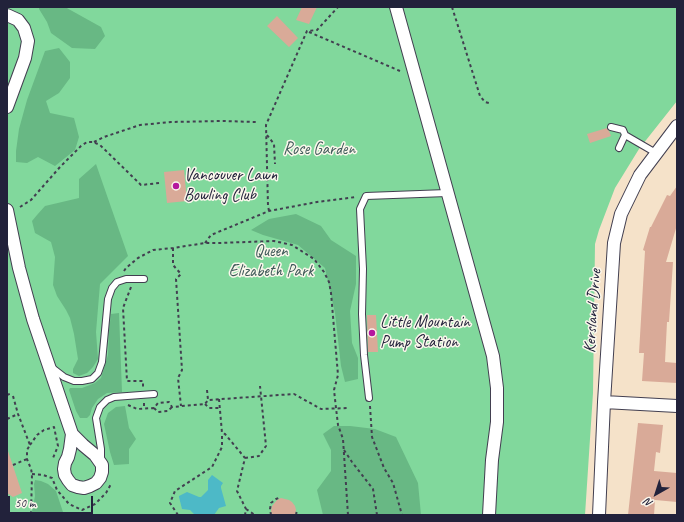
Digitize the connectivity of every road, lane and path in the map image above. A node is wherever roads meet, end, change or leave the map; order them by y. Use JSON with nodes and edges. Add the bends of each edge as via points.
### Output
{"nodes":[{"id":1,"x":332,"y":7,"type":"edge"},
{"id":2,"x":338,"y":7,"type":"edge"},
{"id":3,"x":396,"y":7,"type":"edge"},
{"id":4,"x":452,"y":7,"type":"edge"},
{"id":5,"x":335,"y":10,"type":"junction"},
{"id":6,"x":7,"y":15,"type":"edge"},
{"id":7,"x":307,"y":31,"type":"junction"},
{"id":8,"x":400,"y":71,"type":"dead end"},
{"id":9,"x":489,"y":103,"type":"dead end"},
{"id":10,"x":7,"y":107,"type":"edge"},
{"id":11,"x":256,"y":122,"type":"dead end"},
{"id":12,"x":677,"y":126,"type":"edge"},
{"id":13,"x":611,"y":127,"type":"dead end"},
{"id":14,"x":266,"y":134,"type":"junction"},
{"id":15,"x":625,"y":135,"type":"junction"},
{"id":16,"x":93,"y":142,"type":"junction"},
{"id":17,"x":619,"y":148,"type":"dead end"},
{"id":18,"x":656,"y":153,"type":"junction"},
{"id":19,"x":275,"y":164,"type":"dead end"},
{"id":20,"x":159,"y":183,"type":"dead end"},
{"id":21,"x":447,"y":193,"type":"junction"},
{"id":22,"x":366,"y":196,"type":"junction"},
{"id":23,"x":20,"y":207,"type":"dead end"},
{"id":24,"x":7,"y":210,"type":"edge"},
{"id":25,"x":269,"y":211,"type":"junction"},
{"id":26,"x":205,"y":243,"type":"junction"},
{"id":27,"x":173,"y":248,"type":"junction"},
{"id":28,"x":126,"y":279,"type":"junction"},
{"id":29,"x":144,"y":279,"type":"dead end"},
{"id":30,"x":49,"y":365,"type":"junction"},
{"id":31,"x":260,"y":386,"type":"dead end"},
{"id":32,"x":207,"y":390,"type":"dead end"},
{"id":33,"x":154,"y":394,"type":"dead end"},
{"id":34,"x":7,"y":395,"type":"edge"},
{"id":35,"x":144,"y":395,"type":"junction"},
{"id":36,"x":261,"y":396,"type":"junction"},
{"id":37,"x":369,"y":398,"type":"joint"},
{"id":38,"x":219,"y":399,"type":"junction"},
{"id":39,"x":208,"y":400,"type":"junction"},
{"id":40,"x":604,"y":402,"type":"junction"},
{"id":41,"x":126,"y":404,"type":"dead end"},
{"id":42,"x":204,"y":404,"type":"junction"},
{"id":43,"x":181,"y":406,"type":"junction"},
{"id":44,"x":677,"y":406,"type":"edge"},
{"id":45,"x":172,"y":407,"type":"junction"},
{"id":46,"x":144,"y":408,"type":"junction"},
{"id":47,"x":154,"y":408,"type":"junction"},
{"id":48,"x":220,"y":408,"type":"junction"},
{"id":49,"x":336,"y":408,"type":"junction"},
{"id":50,"x":348,"y":408,"type":"dead end"},
{"id":51,"x":18,"y":414,"type":"junction"},
{"id":52,"x":7,"y":419,"type":"edge"},
{"id":53,"x":222,"y":433,"type":"junction"},
{"id":54,"x":72,"y":434,"type":"junction"},
{"id":55,"x":30,"y":445,"type":"junction"},
{"id":56,"x":344,"y":449,"type":"junction"},
{"id":57,"x":245,"y":458,"type":"junction"},
{"id":58,"x":27,"y":459,"type":"junction"},
{"id":59,"x":53,"y":464,"type":"dead end"},
{"id":60,"x":13,"y":465,"type":"dead end"},
{"id":61,"x":102,"y":466,"type":"junction"},
{"id":62,"x":111,"y":483,"type":"dead end"},
{"id":63,"x":106,"y":493,"type":"dead end"},
{"id":64,"x":282,"y":497,"type":"dead end"},
{"id":65,"x":246,"y":509,"type":"junction"},
{"id":66,"x":82,"y":510,"type":"dead end"},
{"id":67,"x":297,"y":510,"type":"dead end"},
{"id":68,"x":31,"y":515,"type":"edge"},
{"id":69,"x":82,"y":515,"type":"edge"},
{"id":70,"x":178,"y":515,"type":"edge"},
{"id":71,"x":245,"y":515,"type":"edge"},
{"id":72,"x":255,"y":515,"type":"edge"},
{"id":73,"x":271,"y":515,"type":"edge"},
{"id":74,"x":296,"y":515,"type":"edge"},
{"id":75,"x":348,"y":515,"type":"edge"},
{"id":76,"x":376,"y":515,"type":"edge"},
{"id":77,"x":402,"y":515,"type":"edge"},
{"id":78,"x":489,"y":515,"type":"edge"},
{"id":79,"x":599,"y":515,"type":"edge"}],
"edges":[{"from":1,"to":5,"type":"path"},
{"from":2,"to":5,"type":"path"},
{"from":3,"to":21,"type":"street"},
{"from":4,"to":9,"type":"path","via":[[480,96]]},
{"from":5,"to":7,"type":"path","via":[[317,30]]},
{"from":6,"to":10,"type":"street","via":[[18,20],[28,41],[25,58]]},
{"from":7,"to":8,"type":"path"},
{"from":7,"to":14,"type":"path","via":[[266,124]]},
{"from":11,"to":16,"type":"path","via":[[171,122],[140,125]]},
{"from":12,"to":18,"type":"street","name":"Kersland Drive"},
{"from":13,"to":15,"type":"lane","via":[[624,130]]},
{"from":14,"to":19,"type":"path","via":[[274,144]]},
{"from":14,"to":25,"type":"path"},
{"from":15,"to":17,"type":"lane"},
{"from":15,"to":18,"type":"lane"},
{"from":16,"to":20,"type":"path","via":[[100,145],[141,185]]},
{"from":16,"to":23,"type":"path","via":[[81,146],[31,200]]},
{"from":18,"to":40,"type":"street","name":"Kersland Drive","via":[[640,175],[621,214],[614,243]]},
{"from":21,"to":22,"type":"lane"},
{"from":21,"to":78,"type":"street","via":[[493,356],[497,388]]},
{"from":22,"to":25,"type":"path"},
{"from":22,"to":37,"type":"lane","via":[[360,209],[362,314]]},
{"from":24,"to":30,"type":"street","via":[[19,268]]},
{"from":25,"to":26,"type":"path","via":[[211,235]]},
{"from":26,"to":27,"type":"path"},
{"from":26,"to":49,"type":"path","via":[[274,241],[292,245],[321,268],[329,282],[331,293],[338,375],[334,390]]},
{"from":27,"to":28,"type":"path","via":[[153,250],[138,258],[122,275]]},
{"from":27,"to":43,"type":"path","via":[[173,265],[181,274],[176,279],[182,370],[178,378]]},
{"from":28,"to":29,"type":"lane"},
{"from":28,"to":30,"type":"lane","via":[[117,282],[108,299],[102,362],[98,373],[92,378],[74,381],[64,377]]},
{"from":28,"to":35,"type":"path","via":[[131,285],[123,308],[127,382],[143,381]]},
{"from":30,"to":54,"type":"street"},
{"from":31,"to":36,"type":"path"},
{"from":32,"to":39,"type":"path"},
{"from":33,"to":35,"type":"lane"},
{"from":34,"to":51,"type":"path","via":[[13,395]]},
{"from":35,"to":46,"type":"path"},
{"from":35,"to":61,"type":"lane","via":[[107,400],[100,408],[96,418]]},
{"from":36,"to":38,"type":"path"},
{"from":36,"to":49,"type":"path","via":[[294,394],[321,409]]},
{"from":36,"to":57,"type":"path","via":[[266,446],[258,456]]},
{"from":37,"to":77,"type":"path","via":[[372,437],[393,483]]},
{"from":38,"to":39,"type":"path"},
{"from":38,"to":48,"type":"path"},
{"from":39,"to":42,"type":"path"},
{"from":40,"to":44,"type":"street"},
{"from":40,"to":79,"type":"street","name":"Kersland Drive"},
{"from":41,"to":46,"type":"path","via":[[137,409]]},
{"from":42,"to":43,"type":"path"},
{"from":42,"to":48,"type":"path","via":[[209,408]]},
{"from":43,"to":45,"type":"path"},
{"from":45,"to":47,"type":"path","via":[[168,411],[158,412]]},
{"from":45,"to":47,"type":"path","via":[[168,402],[158,403]]},
{"from":46,"to":47,"type":"path"},
{"from":48,"to":53,"type":"path"},
{"from":49,"to":50,"type":"path"},
{"from":49,"to":56,"type":"path"},
{"from":51,"to":52,"type":"path"},
{"from":51,"to":55,"type":"path"},
{"from":53,"to":57,"type":"path"},
{"from":53,"to":70,"type":"path","via":[[222,447],[212,467],[175,491],[170,503]]},
{"from":54,"to":61,"type":"street","via":[[96,455]]},
{"from":54,"to":61,"type":"street","via":[[64,469],[72,485],[84,488],[96,483],[100,478]]},
{"from":55,"to":58,"type":"path"},
{"from":55,"to":59,"type":"path","via":[[37,435],[54,427],[58,446]]},
{"from":56,"to":75,"type":"path"},
{"from":56,"to":76,"type":"path","via":[[373,489]]},
{"from":57,"to":65,"type":"path","via":[[237,491]]},
{"from":58,"to":60,"type":"path"},
{"from":58,"to":68,"type":"path","via":[[32,474]]},
{"from":62,"to":63,"type":"path"},
{"from":64,"to":73,"type":"path","via":[[272,504]]},
{"from":65,"to":71,"type":"path"},
{"from":65,"to":72,"type":"path"},
{"from":66,"to":69,"type":"path"},
{"from":67,"to":74,"type":"path"}]}
